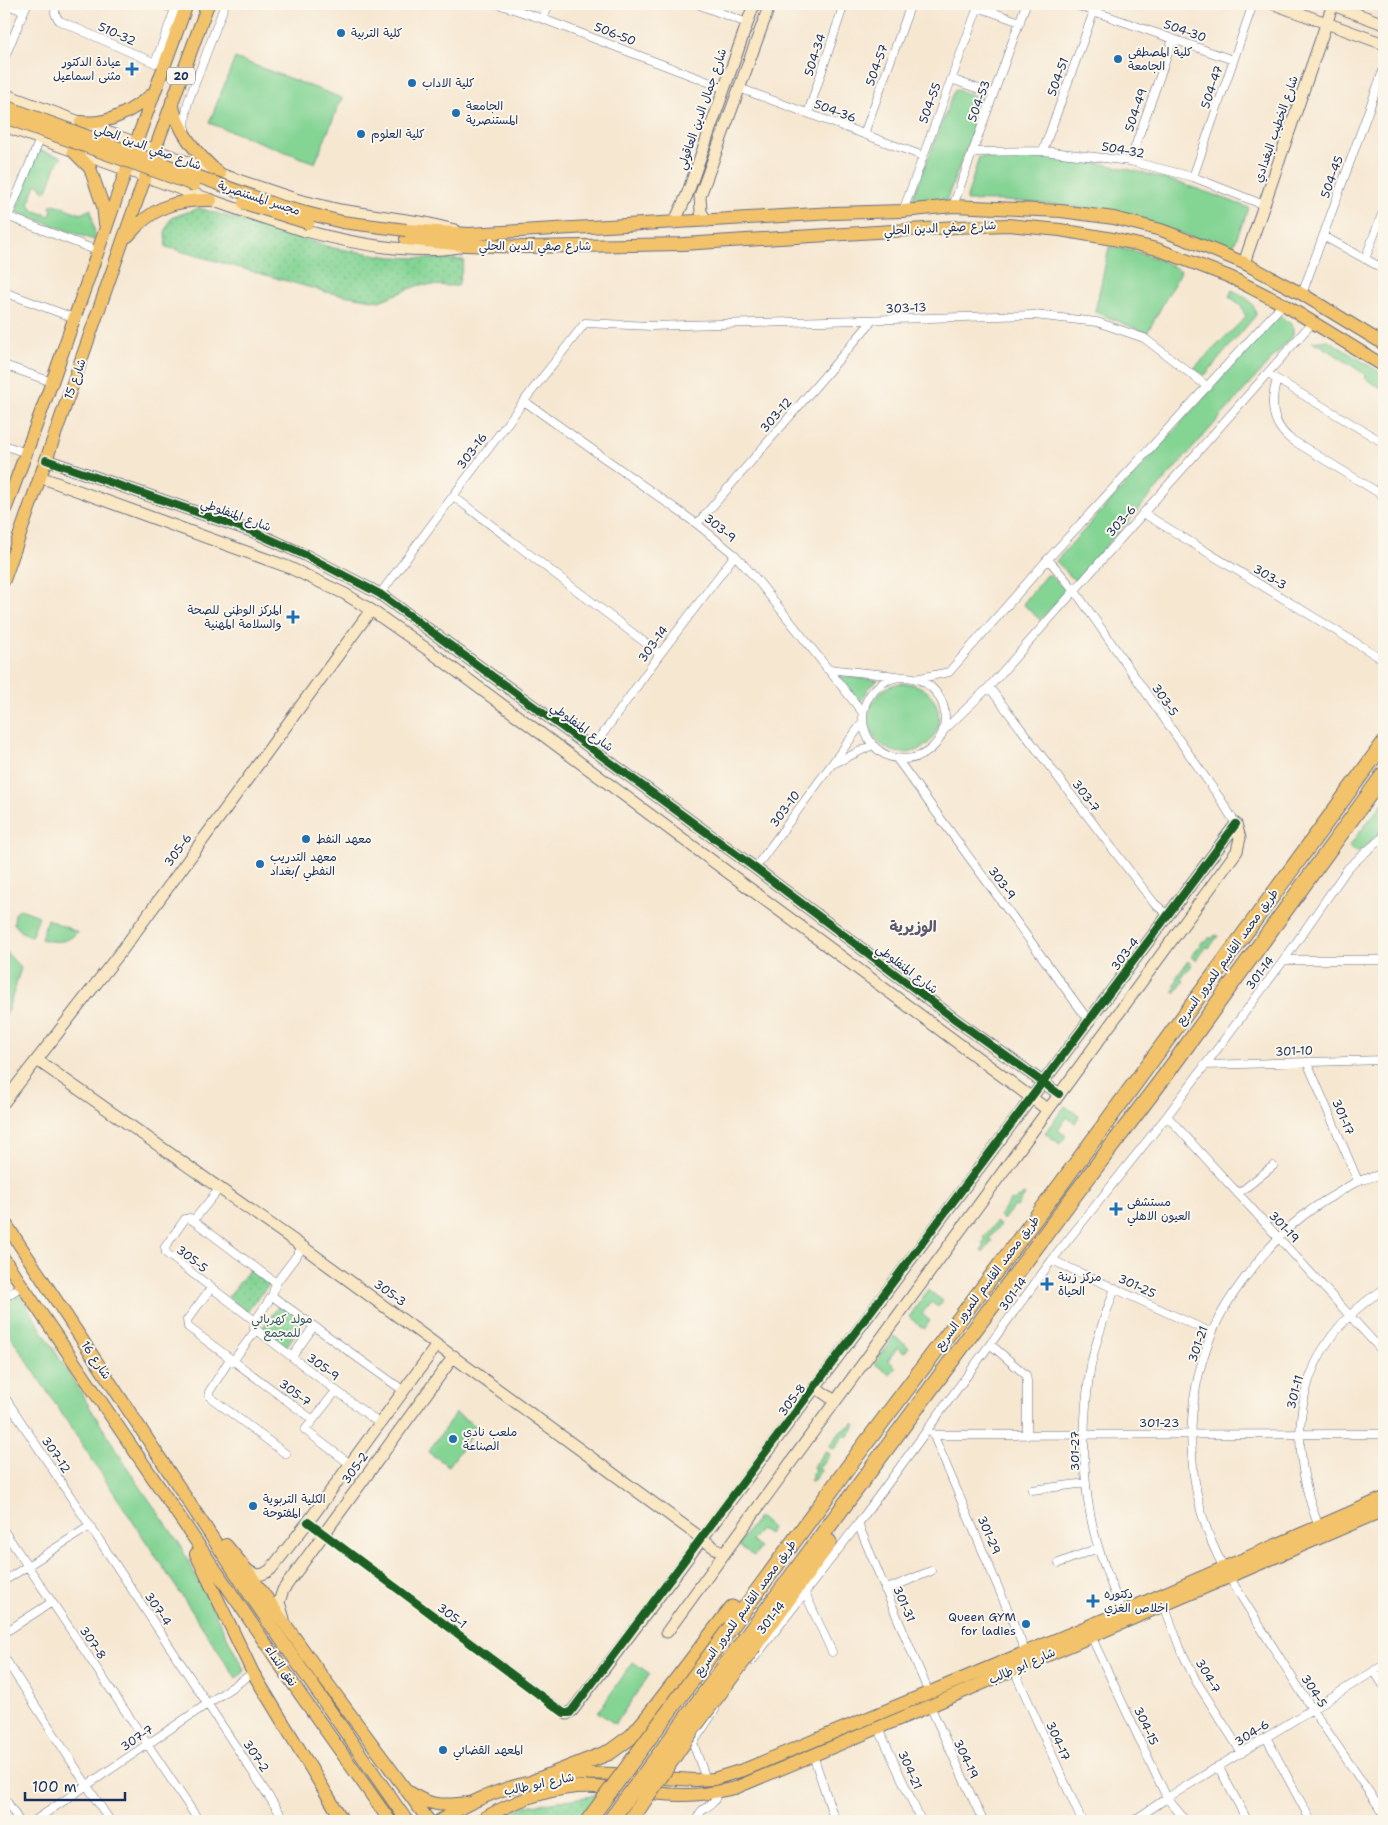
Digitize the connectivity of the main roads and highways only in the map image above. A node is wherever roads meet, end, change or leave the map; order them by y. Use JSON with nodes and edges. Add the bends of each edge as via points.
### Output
{"nodes":[{"id":1,"x":187,"y":4,"type":"edge"},
{"id":2,"x":208,"y":4,"type":"edge"},
{"id":3,"x":155,"y":63,"type":"road end"},
{"id":4,"x":155,"y":89,"type":"junction"},
{"id":5,"x":172,"y":100,"type":"junction"},
{"id":6,"x":4,"y":106,"type":"edge"},
{"id":7,"x":4,"y":117,"type":"edge"},
{"id":8,"x":81,"y":122,"type":"road end"},
{"id":9,"x":135,"y":146,"type":"road end"},
{"id":10,"x":73,"y":151,"type":"road end"},
{"id":11,"x":154,"y":152,"type":"road end"},
{"id":12,"x":127,"y":168,"type":"road end"},
{"id":13,"x":220,"y":174,"type":"road end"},
{"id":14,"x":146,"y":175,"type":"road end"},
{"id":15,"x":211,"y":200,"type":"road end"},
{"id":16,"x":849,"y":212,"type":"junction"},
{"id":17,"x":851,"y":233,"type":"junction"},
{"id":18,"x":104,"y":234,"type":"junction"},
{"id":19,"x":406,"y":235,"type":"junction"},
{"id":20,"x":467,"y":240,"type":"junction"},
{"id":21,"x":124,"y":242,"type":"junction"},
{"id":22,"x":1384,"y":344,"type":"edge"},
{"id":23,"x":1384,"y":366,"type":"edge"},
{"id":24,"x":4,"y":513,"type":"edge"},
{"id":25,"x":4,"y":580,"type":"edge"},
{"id":26,"x":1384,"y":743,"type":"edge"},
{"id":27,"x":1384,"y":774,"type":"edge"},
{"id":28,"x":1384,"y":790,"type":"edge"},
{"id":29,"x":1360,"y":807,"type":"junction"},
{"id":30,"x":4,"y":1221,"type":"edge"},
{"id":31,"x":4,"y":1259,"type":"edge"},
{"id":32,"x":860,"y":1451,"type":"junction"},
{"id":33,"x":1384,"y":1498,"type":"edge"},
{"id":34,"x":188,"y":1499,"type":"junction"},
{"id":35,"x":174,"y":1509,"type":"junction"},
{"id":36,"x":1384,"y":1510,"type":"edge"},
{"id":37,"x":1226,"y":1572,"type":"junction"},
{"id":38,"x":749,"y":1642,"type":"junction"},
{"id":39,"x":929,"y":1700,"type":"junction"},
{"id":40,"x":615,"y":1774,"type":"dead end"},
{"id":41,"x":656,"y":1777,"type":"dead end"},
{"id":42,"x":534,"y":1782,"type":"junction"},
{"id":43,"x":403,"y":1787,"type":"junction"},
{"id":44,"x":606,"y":1788,"type":"dead end"},
{"id":45,"x":646,"y":1792,"type":"dead end"},
{"id":46,"x":473,"y":1802,"type":"junction"},
{"id":47,"x":340,"y":1818,"type":"edge"},
{"id":48,"x":484,"y":1819,"type":"edge"},
{"id":49,"x":390,"y":1821,"type":"edge"},
{"id":50,"x":408,"y":1821,"type":"edge"},
{"id":51,"x":429,"y":1821,"type":"edge"},
{"id":52,"x":439,"y":1821,"type":"edge"},
{"id":53,"x":588,"y":1821,"type":"edge"},
{"id":54,"x":610,"y":1821,"type":"edge"},
{"id":55,"x":630,"y":1821,"type":"edge"}],
"edges":[{"from":1,"to":4,"type":"main road","number":"20"},
{"from":2,"to":5,"type":"main road","number":"20"},
{"from":3,"to":4,"type":"main road"},
{"from":4,"to":8,"type":"main road","via":[[136,106],[109,120],[90,124]]},
{"from":4,"to":9,"type":"main road","number":"20"},
{"from":5,"to":11,"type":"main road","number":"20"},
{"from":5,"to":13,"type":"main road","via":[[185,134],[207,163]]},
{"from":6,"to":19,"type":"main road","name":"مجسر المستنصرية","bridge":true,"via":[[279,206]]},
{"from":7,"to":19,"type":"main road","name":"مجسر المستنصرية","bridge":true,"via":[[276,214],[332,228]]},
{"from":10,"to":18,"type":"main road","via":[[90,168],[95,180],[106,221]]},
{"from":12,"to":18,"type":"main road","name":"شارع 15"},
{"from":14,"to":21,"type":"main road","name":"شارع 15"},
{"from":15,"to":21,"type":"main road","via":[[167,206],[143,220]]},
{"from":16,"to":17,"type":"main road"},
{"from":16,"to":20,"type":"main road","name":"شارع صفي الدين الحلي","via":[[674,222]]},
{"from":16,"to":22,"type":"main road","name":"شارع صفي الدين الحلي","via":[[953,206],[1061,211],[1114,218],[1161,230],[1244,263]]},
{"from":17,"to":20,"type":"main road","name":"شارع صفي الدين الحلي","via":[[683,244],[526,247]]},
{"from":17,"to":23,"type":"main road","name":"شارع صفي الدين الحلي","via":[[1008,225],[1060,230],[1157,249],[1230,277],[1283,304]]},
{"from":18,"to":24,"type":"main road","name":"شارع 15"},
{"from":19,"to":20,"type":"main road","name":"شارع صفي الدين الحلي"},
{"from":21,"to":25,"type":"main road","name":"شارع 15"},
{"from":26,"to":32,"type":"highway","name":"طريق محمد القاسم للمرور السريع","via":[[1059,1187]]},
{"from":27,"to":29,"type":"highway","name":"طريق محمد القاسم للمرور السريع"},
{"from":28,"to":29,"type":"highway"},
{"from":29,"to":38,"type":"highway","name":"طريق محمد القاسم للمرور السريع","via":[[1164,1077],[872,1468]]},
{"from":30,"to":34,"type":"main road","name":"شارع 16"},
{"from":31,"to":35,"type":"main road","name":"شارع 16"},
{"from":32,"to":42,"type":"highway","via":[[822,1487],[704,1647],[632,1736],[610,1752]]},
{"from":32,"to":53,"type":"highway","name":"طريق محمد القاسم للمرور السريع","bridge":true},
{"from":33,"to":37,"type":"main road","name":"شارع ابو طالب"},
{"from":34,"to":43,"type":"main road","via":[[246,1569]]},
{"from":34,"to":50,"type":"main road","name":"نفق النداء","via":[[250,1595]]},
{"from":35,"to":47,"type":"main road","via":[[253,1673]]},
{"from":35,"to":49,"type":"main road","name":"نفق النداء"},
{"from":36,"to":37,"type":"main road","name":"شارع ابو طالب"},
{"from":37,"to":39,"type":"main road","name":"شارع ابو طالب","via":[[1026,1653]]},
{"from":37,"to":39,"type":"main road","name":"شارع ابو طالب","via":[[1164,1605],[1014,1670]]},
{"from":38,"to":54,"type":"highway","name":"طريق محمد القاسم للمرور السريع","bridge":true},
{"from":38,"to":55,"type":"highway","bridge":true},
{"from":39,"to":41,"type":"main road","name":"شارع ابو طالب","via":[[746,1769],[706,1780]]},
{"from":39,"to":45,"type":"main road","name":"شارع ابو طالب","via":[[878,1727],[735,1788],[682,1796]]},
{"from":40,"to":42,"type":"main road","name":"شارع ابو طالب","via":[[578,1775]]},
{"from":42,"to":46,"type":"main road","name":"شارع ابو طالب"},
{"from":43,"to":46,"type":"main road","via":[[422,1801],[447,1806]]},
{"from":43,"to":51,"type":"main road"},
{"from":44,"to":48,"type":"main road","name":"شارع ابو طالب","via":[[565,1788],[524,1799]]},
{"from":46,"to":52,"type":"main road","name":"شارع ابو طالب"}]}
